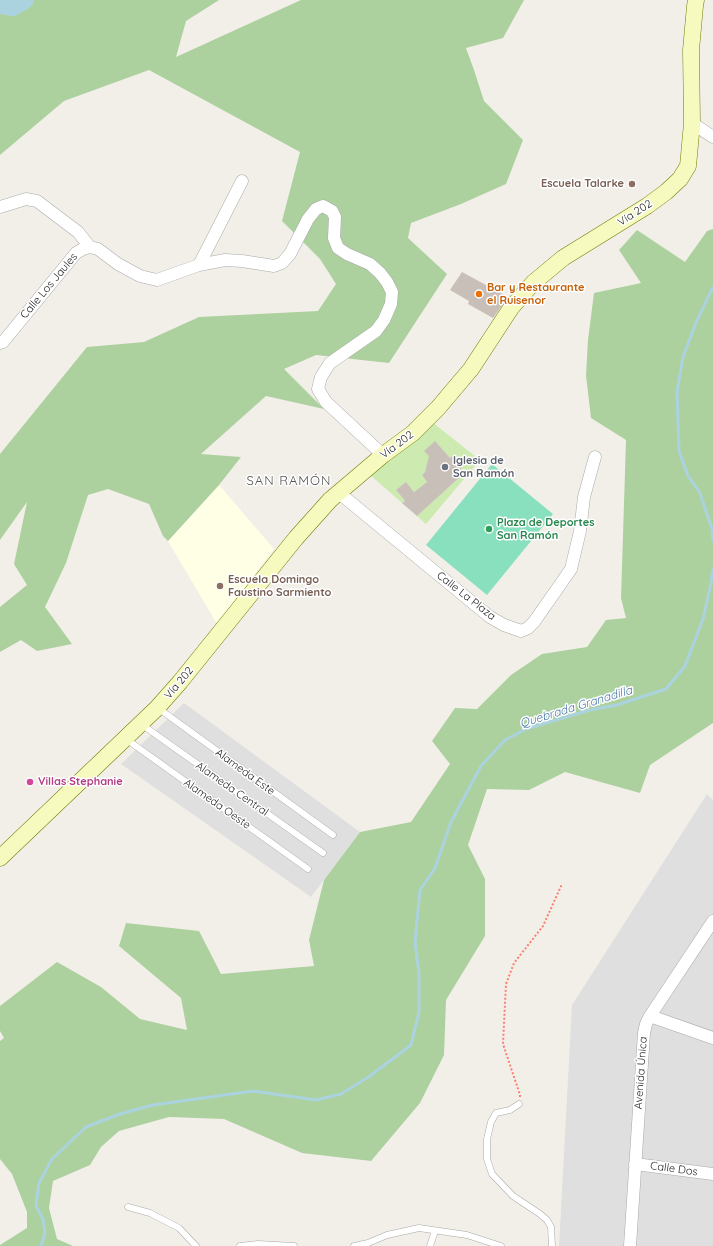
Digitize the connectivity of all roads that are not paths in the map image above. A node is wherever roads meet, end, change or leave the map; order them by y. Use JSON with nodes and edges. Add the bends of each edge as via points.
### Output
{"nodes":[{"id":1,"x":696,"y":0,"type":"edge"},
{"id":2,"x":692,"y":123,"type":"junction"},
{"id":3,"x":713,"y":136,"type":"edge"},
{"id":4,"x":242,"y":181,"type":"dead end"},
{"id":5,"x":0,"y":207,"type":"edge"},
{"id":6,"x":90,"y":247,"type":"junction"},
{"id":7,"x":199,"y":264,"type":"junction"},
{"id":8,"x":0,"y":343,"type":"edge"},
{"id":9,"x":383,"y":454,"type":"junction"},
{"id":10,"x":595,"y":457,"type":"dead end"},
{"id":11,"x":338,"y":492,"type":"junction"},
{"id":12,"x":157,"y":708,"type":"junction"},
{"id":13,"x":141,"y":724,"type":"junction"},
{"id":14,"x":126,"y":739,"type":"junction"},
{"id":15,"x":333,"y":835,"type":"dead end"},
{"id":16,"x":322,"y":853,"type":"dead end"},
{"id":17,"x":0,"y":858,"type":"edge"},
{"id":18,"x":308,"y":869,"type":"dead end"},
{"id":19,"x":713,"y":921,"type":"edge"},
{"id":20,"x":650,"y":1016,"type":"junction"},
{"id":21,"x":713,"y":1038,"type":"edge"},
{"id":22,"x":519,"y":1104,"type":"road end"},
{"id":23,"x":635,"y":1164,"type":"junction"},
{"id":24,"x":713,"y":1174,"type":"edge"},
{"id":25,"x":128,"y":1207,"type":"dead end"},
{"id":26,"x":435,"y":1231,"type":"junction"},
{"id":27,"x":196,"y":1246,"type":"edge"},
{"id":28,"x":240,"y":1246,"type":"edge"},
{"id":29,"x":294,"y":1246,"type":"edge"},
{"id":30,"x":354,"y":1246,"type":"edge"},
{"id":31,"x":430,"y":1246,"type":"edge"},
{"id":32,"x":501,"y":1246,"type":"edge"},
{"id":33,"x":552,"y":1246,"type":"edge"},
{"id":34,"x":630,"y":1246,"type":"edge"}],
"edges":[{"from":1,"to":2,"type":"main road","name":"Vía 202","via":[[692,50]]},
{"from":2,"to":3,"type":"street"},
{"from":2,"to":9,"type":"main road","name":"Vía 202","via":[[688,166],[680,179],[647,206],[562,258],[533,283],[511,308],[471,369],[438,408],[413,433]]},
{"from":4,"to":7,"type":"street"},
{"from":5,"to":6,"type":"street","via":[[26,200],[37,200],[78,232]]},
{"from":6,"to":7,"type":"street","name":"Calle Los Jaules","via":[[98,249],[140,276],[157,280]]},
{"from":6,"to":8,"type":"street","name":"Calle Los Jaules","via":[[76,252]]},
{"from":7,"to":9,"type":"street","name":"Calle Los Jaules","via":[[225,260],[274,266],[282,263],[316,209],[323,206],[332,211],[335,217],[334,238],[338,248],[370,264],[388,282],[392,292],[391,304],[376,331],[330,363],[321,377],[318,389],[326,402]]},
{"from":9,"to":11,"type":"main road","name":"Vía 202"},
{"from":10,"to":11,"type":"street","name":"Calle La Plaza","via":[[584,497],[580,531],[571,569],[534,622],[521,631],[490,617]]},
{"from":11,"to":12,"type":"main road","name":"Vía 202","via":[[310,521]]},
{"from":12,"to":13,"type":"main road","name":"Vía 202"},
{"from":12,"to":15,"type":"lane","name":"Alameda Este"},
{"from":13,"to":14,"type":"main road","name":"Vía 202"},
{"from":13,"to":16,"type":"lane","name":"Alameda Central"},
{"from":14,"to":17,"type":"main road","name":"Vía 202"},
{"from":14,"to":18,"type":"lane","name":"Alameda Oeste"},
{"from":19,"to":20,"type":"street","name":"Avenida Única"},
{"from":20,"to":21,"type":"street"},
{"from":20,"to":23,"type":"street","name":"Avenida Única","via":[[644,1033]]},
{"from":22,"to":33,"type":"lane","via":[[510,1110],[496,1113],[487,1139],[487,1159],[492,1174],[513,1196],[547,1220],[551,1227]]},
{"from":23,"to":24,"type":"street","name":"Calle Dos"},
{"from":23,"to":34,"type":"street","name":"Avenida Única"},
{"from":25,"to":27,"type":"lane","via":[[150,1213],[179,1228]]},
{"from":26,"to":30,"type":"lane","via":[[419,1228],[406,1230]]},
{"from":26,"to":31,"type":"lane"},
{"from":26,"to":32,"type":"lane","via":[[467,1235]]},
{"from":28,"to":29,"type":"lane"}]}
